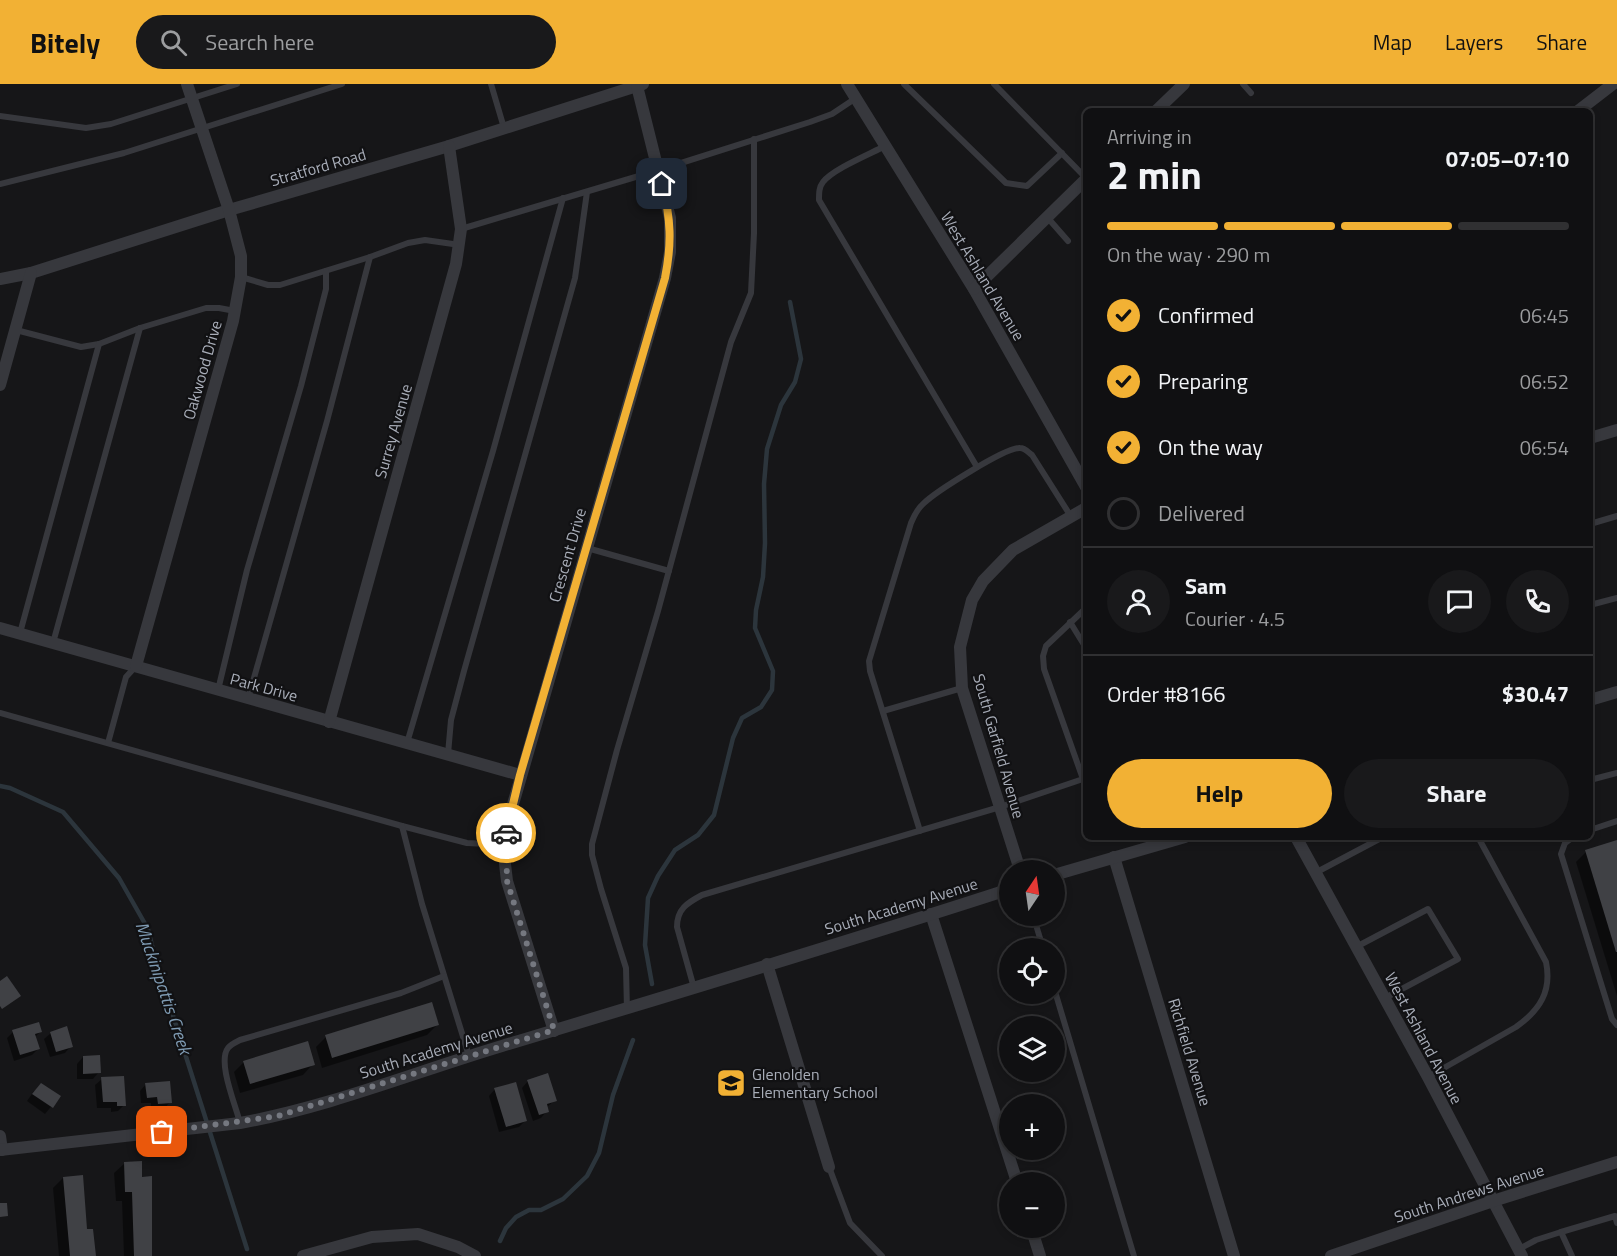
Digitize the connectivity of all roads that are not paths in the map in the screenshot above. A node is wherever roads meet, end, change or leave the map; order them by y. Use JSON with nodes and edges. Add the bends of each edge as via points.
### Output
{"nodes":[{"id":1,"x":188,"y":84,"type":"edge"},
{"id":2,"x":237,"y":84,"type":"edge"},
{"id":3,"x":342,"y":84,"type":"edge"},
{"id":4,"x":491,"y":84,"type":"edge"},
{"id":5,"x":847,"y":84,"type":"edge"},
{"id":6,"x":904,"y":84,"type":"edge"},
{"id":7,"x":994,"y":84,"type":"edge"},
{"id":8,"x":1184,"y":84,"type":"edge"},
{"id":9,"x":1243,"y":84,"type":"edge"},
{"id":10,"x":1613,"y":84,"type":"edge"},
{"id":11,"x":641,"y":85,"type":"edge"},
{"id":12,"x":1251,"y":93,"type":"dead end"},
{"id":13,"x":192,"y":98,"type":"junction"},
{"id":14,"x":856,"y":98,"type":"junction"},
{"id":15,"x":1159,"y":108,"type":"edge"},
{"id":16,"x":1582,"y":108,"type":"edge"},
{"id":17,"x":0,"y":116,"type":"edge"},
{"id":18,"x":201,"y":128,"type":"junction"},
{"id":19,"x":504,"y":128,"type":"junction"},
{"id":20,"x":754,"y":139,"type":"junction"},
{"id":21,"x":449,"y":146,"type":"junction"},
{"id":22,"x":885,"y":146,"type":"junction"},
{"id":23,"x":1062,"y":153,"type":"junction"},
{"id":24,"x":659,"y":170,"type":"junction"},
{"id":25,"x":1083,"y":176,"type":"edge"},
{"id":26,"x":1083,"y":182,"type":"edge"},
{"id":27,"x":0,"y":184,"type":"edge"},
{"id":28,"x":587,"y":192,"type":"junction"},
{"id":29,"x":563,"y":198,"type":"junction"},
{"id":30,"x":229,"y":210,"type":"junction"},
{"id":31,"x":1047,"y":217,"type":"junction"},
{"id":32,"x":460,"y":229,"type":"junction"},
{"id":33,"x":1068,"y":241,"type":"dead end"},
{"id":34,"x":460,"y":244,"type":"junction"},
{"id":35,"x":369,"y":257,"type":"junction"},
{"id":36,"x":326,"y":271,"type":"junction"},
{"id":37,"x":31,"y":273,"type":"junction"},
{"id":38,"x":241,"y":277,"type":"junction"},
{"id":39,"x":0,"y":279,"type":"edge"},
{"id":40,"x":974,"y":290,"type":"junction"},
{"id":41,"x":235,"y":311,"type":"junction"},
{"id":42,"x":140,"y":328,"type":"junction"},
{"id":43,"x":15,"y":330,"type":"junction"},
{"id":44,"x":99,"y":344,"type":"junction"},
{"id":45,"x":1,"y":380,"type":"edge"},
{"id":46,"x":1617,"y":430,"type":"edge"},
{"id":47,"x":1593,"y":437,"type":"edge"},
{"id":48,"x":977,"y":467,"type":"junction"},
{"id":49,"x":1083,"y":482,"type":"edge"},
{"id":50,"x":1083,"y":508,"type":"edge"},
{"id":51,"x":1070,"y":515,"type":"junction"},
{"id":52,"x":1617,"y":516,"type":"edge"},
{"id":53,"x":1593,"y":523,"type":"edge"},
{"id":54,"x":586,"y":548,"type":"junction"},
{"id":55,"x":669,"y":571,"type":"junction"},
{"id":56,"x":1617,"y":598,"type":"edge"},
{"id":57,"x":1593,"y":604,"type":"edge"},
{"id":58,"x":1083,"y":611,"type":"edge"},
{"id":59,"x":1071,"y":622,"type":"junction"},
{"id":60,"x":0,"y":628,"type":"edge"},
{"id":61,"x":20,"y":634,"type":"junction"},
{"id":62,"x":53,"y":643,"type":"junction"},
{"id":63,"x":1083,"y":643,"type":"edge"},
{"id":64,"x":136,"y":666,"type":"junction"},
{"id":65,"x":962,"y":688,"type":"junction"},
{"id":66,"x":218,"y":691,"type":"junction"},
{"id":67,"x":1617,"y":692,"type":"edge"},
{"id":68,"x":247,"y":699,"type":"junction"},
{"id":69,"x":1593,"y":699,"type":"edge"},
{"id":70,"x":883,"y":711,"type":"junction"},
{"id":71,"x":0,"y":713,"type":"edge"},
{"id":72,"x":329,"y":722,"type":"junction"},
{"id":73,"x":108,"y":742,"type":"junction"},
{"id":74,"x":407,"y":743,"type":"junction"},
{"id":75,"x":448,"y":755,"type":"junction"},
{"id":76,"x":1617,"y":773,"type":"edge"},
{"id":77,"x":520,"y":775,"type":"junction"},
{"id":78,"x":1083,"y":776,"type":"edge"},
{"id":79,"x":1083,"y":779,"type":"edge"},
{"id":80,"x":1593,"y":779,"type":"edge"},
{"id":81,"x":1000,"y":807,"type":"junction"},
{"id":82,"x":1617,"y":820,"type":"edge"},
{"id":83,"x":402,"y":826,"type":"junction"},
{"id":84,"x":1593,"y":829,"type":"edge"},
{"id":85,"x":920,"y":831,"type":"junction"},
{"id":86,"x":1174,"y":840,"type":"edge"},
{"id":87,"x":1298,"y":840,"type":"edge"},
{"id":88,"x":1377,"y":840,"type":"edge"},
{"id":89,"x":1481,"y":840,"type":"edge"},
{"id":90,"x":1569,"y":840,"type":"edge"},
{"id":91,"x":506,"y":845,"type":"junction"},
{"id":92,"x":1114,"y":857,"type":"junction"},
{"id":93,"x":1017,"y":860,"type":"edge"},
{"id":94,"x":1065,"y":872,"type":"edge"},
{"id":95,"x":1315,"y":873,"type":"junction"},
{"id":96,"x":999,"y":892,"type":"edge"},
{"id":97,"x":931,"y":914,"type":"junction"},
{"id":98,"x":1356,"y":947,"type":"junction"},
{"id":99,"x":767,"y":964,"type":"junction"},
{"id":100,"x":444,"y":976,"type":"junction"},
{"id":101,"x":694,"y":988,"type":"junction"},
{"id":102,"x":1384,"y":998,"type":"junction"},
{"id":103,"x":1059,"y":1004,"type":"edge"},
{"id":104,"x":627,"y":1010,"type":"junction"},
{"id":105,"x":1617,"y":1024,"type":"edge"},
{"id":106,"x":554,"y":1030,"type":"junction"},
{"id":107,"x":469,"y":1056,"type":"junction"},
{"id":108,"x":1428,"y":1077,"type":"junction"},
{"id":109,"x":240,"y":1123,"type":"junction"},
{"id":110,"x":0,"y":1136,"type":"edge"},
{"id":111,"x":1,"y":1150,"type":"edge"},
{"id":112,"x":1617,"y":1162,"type":"edge"},
{"id":113,"x":829,"y":1167,"type":"joint"},
{"id":114,"x":1014,"y":1172,"type":"edge"},
{"id":115,"x":1493,"y":1202,"type":"junction"},
{"id":116,"x":1616,"y":1219,"type":"edge"},
{"id":117,"x":1561,"y":1232,"type":"junction"},
{"id":118,"x":1034,"y":1238,"type":"edge"},
{"id":119,"x":1520,"y":1253,"type":"edge"},
{"id":120,"x":303,"y":1256,"type":"edge"},
{"id":121,"x":475,"y":1256,"type":"edge"},
{"id":122,"x":882,"y":1256,"type":"edge"},
{"id":123,"x":1040,"y":1256,"type":"edge"},
{"id":124,"x":1134,"y":1256,"type":"edge"},
{"id":125,"x":1234,"y":1256,"type":"edge"},
{"id":126,"x":1331,"y":1256,"type":"edge"},
{"id":127,"x":1572,"y":1256,"type":"edge"}],
"edges":[{"from":1,"to":13,"type":"street","name":"Oakwood Drive"},
{"from":2,"to":13,"type":"lane"},
{"from":3,"to":18,"type":"lane"},
{"from":4,"to":19,"type":"lane"},
{"from":5,"to":14,"type":"street","name":"West Ashland Avenue"},
{"from":6,"to":23,"type":"lane","via":[[1006,183],[1027,186]]},
{"from":7,"to":23,"type":"lane"},
{"from":8,"to":15,"type":"street"},
{"from":9,"to":12,"type":"lane"},
{"from":10,"to":16,"type":"street"},
{"from":11,"to":19,"type":"street","name":"Stratford Road"},
{"from":11,"to":24,"type":"street","name":"Crescent Drive"},
{"from":13,"to":17,"type":"lane","via":[[87,128]]},
{"from":13,"to":18,"type":"street","name":"Oakwood Drive"},
{"from":14,"to":20,"type":"lane","via":[[832,114]]},
{"from":14,"to":22,"type":"street","name":"West Ashland Avenue"},
{"from":18,"to":27,"type":"lane","via":[[76,166]]},
{"from":18,"to":30,"type":"street","name":"Oakwood Drive"},
{"from":19,"to":21,"type":"street","name":"Stratford Road"},
{"from":20,"to":24,"type":"lane"},
{"from":20,"to":55,"type":"lane","via":[[751,293],[731,342]]},
{"from":21,"to":30,"type":"street","name":"Stratford Road"},
{"from":21,"to":32,"type":"street","name":"Surrey Avenue"},
{"from":22,"to":40,"type":"street","name":"West Ashland Avenue"},
{"from":22,"to":48,"type":"lane","via":[[831,175],[819,189],[819,200]]},
{"from":23,"to":25,"type":"lane"},
{"from":24,"to":28,"type":"lane"},
{"from":24,"to":54,"type":"street","name":"Crescent Drive","via":[[670,218],[665,278]]},
{"from":26,"to":31,"type":"street"},
{"from":28,"to":29,"type":"lane"},
{"from":28,"to":75,"type":"lane","via":[[575,278],[464,671],[451,720]]},
{"from":29,"to":32,"type":"lane"},
{"from":29,"to":74,"type":"lane"},
{"from":30,"to":37,"type":"street","name":"Stratford Road"},
{"from":30,"to":38,"type":"street","name":"Oakwood Drive","via":[[241,256]]},
{"from":31,"to":33,"type":"lane"},
{"from":31,"to":40,"type":"street"},
{"from":32,"to":34,"type":"street","name":"Surrey Avenue"},
{"from":34,"to":35,"type":"lane","via":[[425,240]]},
{"from":34,"to":72,"type":"street","name":"Surrey Avenue"},
{"from":35,"to":36,"type":"lane"},
{"from":35,"to":68,"type":"lane","via":[[327,422]]},
{"from":36,"to":38,"type":"lane","via":[[280,285]]},
{"from":36,"to":66,"type":"lane","via":[[326,290]]},
{"from":37,"to":39,"type":"street","name":"Stratford Road"},
{"from":37,"to":43,"type":"street"},
{"from":38,"to":41,"type":"street","name":"Oakwood Drive"},
{"from":40,"to":49,"type":"street","name":"West Ashland Avenue"},
{"from":41,"to":42,"type":"lane","via":[[206,308]]},
{"from":41,"to":64,"type":"street","name":"Oakwood Drive"},
{"from":42,"to":44,"type":"lane"},
{"from":42,"to":62,"type":"lane"},
{"from":43,"to":44,"type":"lane","via":[[81,347]]},
{"from":43,"to":45,"type":"street"},
{"from":44,"to":61,"type":"lane"},
{"from":46,"to":47,"type":"street"},
{"from":48,"to":51,"type":"lane","via":[[1018,448],[1025,449]]},
{"from":48,"to":70,"type":"lane","via":[[924,503],[911,523],[869,661]]},
{"from":50,"to":51,"type":"street","name":"South Garfield Avenue"},
{"from":51,"to":65,"type":"street","name":"South Garfield Avenue","via":[[1013,550],[983,581],[972,600],[960,647]]},
{"from":52,"to":53,"type":"lane"},
{"from":54,"to":55,"type":"lane"},
{"from":54,"to":77,"type":"street","name":"Crescent Drive"},
{"from":55,"to":104,"type":"lane","via":[[592,844],[601,889],[626,968]]},
{"from":56,"to":57,"type":"lane"},
{"from":58,"to":59,"type":"lane"},
{"from":59,"to":63,"type":"lane"},
{"from":59,"to":78,"type":"lane","via":[[1046,646],[1044,669]]},
{"from":60,"to":61,"type":"street","name":"Park Drive"},
{"from":61,"to":62,"type":"street","name":"Park Drive"},
{"from":62,"to":64,"type":"street","name":"Park Drive"},
{"from":64,"to":66,"type":"street","name":"Park Drive"},
{"from":64,"to":73,"type":"lane","via":[[126,677]]},
{"from":65,"to":70,"type":"lane"},
{"from":65,"to":81,"type":"street","name":"South Garfield Avenue"},
{"from":66,"to":68,"type":"street","name":"Park Drive"},
{"from":67,"to":69,"type":"street"},
{"from":68,"to":72,"type":"street","name":"Park Drive"},
{"from":70,"to":85,"type":"lane"},
{"from":71,"to":73,"type":"lane"},
{"from":72,"to":74,"type":"street","name":"Park Drive"},
{"from":73,"to":83,"type":"lane"},
{"from":74,"to":75,"type":"street","name":"Park Drive"},
{"from":75,"to":77,"type":"street","name":"Park Drive"},
{"from":76,"to":80,"type":"lane"},
{"from":77,"to":91,"type":"street","name":"Crescent Drive"},
{"from":79,"to":81,"type":"lane"},
{"from":81,"to":85,"type":"lane"},
{"from":81,"to":93,"type":"street","name":"South Garfield Avenue"},
{"from":82,"to":84,"type":"lane"},
{"from":83,"to":91,"type":"lane","via":[[467,843]]},
{"from":83,"to":100,"type":"lane"},
{"from":85,"to":101,"type":"lane","via":[[689,902],[680,909],[677,927]]},
{"from":86,"to":92,"type":"street"},
{"from":87,"to":95,"type":"street","name":"West Ashland Avenue"},
{"from":88,"to":95,"type":"lane"},
{"from":89,"to":108,"type":"lane","via":[[1546,962],[1549,974],[1545,998],[1516,1027]]},
{"from":90,"to":105,"type":"lane","via":[[1561,854],[1612,1019]]},
{"from":91,"to":106,"type":"street","name":"Crescent Drive","via":[[507,881]]},
{"from":92,"to":94,"type":"street"},
{"from":92,"to":125,"type":"street","name":"Richfield Avenue"},
{"from":95,"to":98,"type":"street","name":"West Ashland Avenue"},
{"from":96,"to":97,"type":"street","name":"South Academy Avenue"},
{"from":97,"to":99,"type":"street","name":"South Academy Avenue"},
{"from":97,"to":114,"type":"street"},
{"from":98,"to":102,"type":"street","name":"West Ashland Avenue"},
{"from":98,"to":102,"type":"lane","via":[[1428,909],[1458,959]]},
{"from":99,"to":101,"type":"street","name":"South Academy Avenue"},
{"from":99,"to":113,"type":"street"},
{"from":100,"to":107,"type":"lane"},
{"from":100,"to":109,"type":"lane","via":[[228,1047],[225,1070]]},
{"from":101,"to":104,"type":"street","name":"South Academy Avenue"},
{"from":102,"to":108,"type":"street","name":"West Ashland Avenue"},
{"from":103,"to":124,"type":"lane"},
{"from":104,"to":106,"type":"street","name":"South Academy Avenue"},
{"from":106,"to":107,"type":"street","name":"South Academy Avenue"},
{"from":107,"to":109,"type":"street","name":"South Academy Avenue","via":[[278,1116]]},
{"from":108,"to":115,"type":"street","name":"West Ashland Avenue"},
{"from":109,"to":111,"type":"street","name":"South Academy Avenue"},
{"from":110,"to":111,"type":"street"},
{"from":112,"to":115,"type":"street","name":"South Andrews Avenue"},
{"from":113,"to":122,"type":"lane","via":[[850,1223]]},
{"from":115,"to":119,"type":"street","name":"West Ashland Avenue"},
{"from":115,"to":126,"type":"street","name":"South Andrews Avenue"},
{"from":116,"to":117,"type":"lane"},
{"from":117,"to":119,"type":"lane","via":[[1536,1240]]},
{"from":117,"to":127,"type":"lane"},
{"from":118,"to":123,"type":"street"},
{"from":120,"to":121,"type":"street","via":[[372,1237],[418,1234],[458,1246]]}]}
